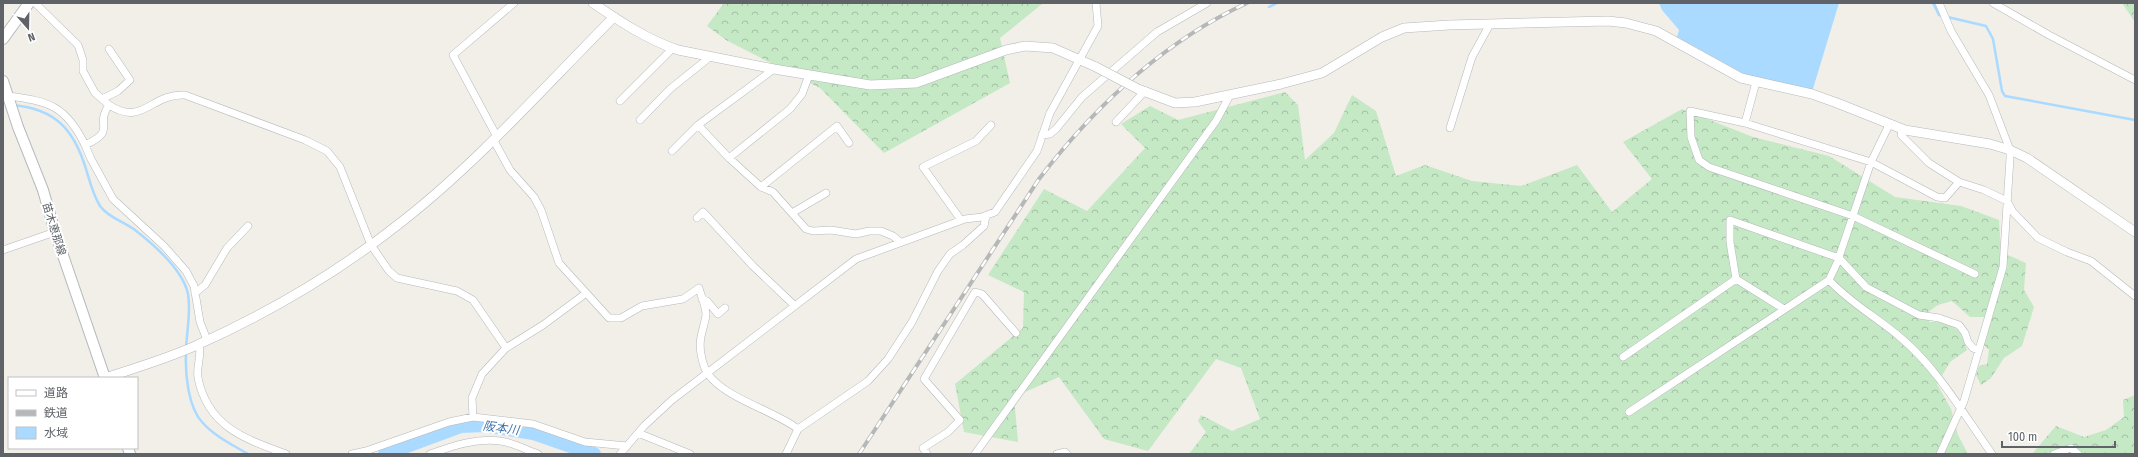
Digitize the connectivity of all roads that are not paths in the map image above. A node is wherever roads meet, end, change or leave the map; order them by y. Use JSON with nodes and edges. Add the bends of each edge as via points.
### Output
{"nodes":[{"id":1,"x":29,"y":3,"type":"edge"},
{"id":2,"x":35,"y":3,"type":"edge"},
{"id":3,"x":514,"y":3,"type":"edge"},
{"id":4,"x":593,"y":3,"type":"edge"},
{"id":5,"x":1096,"y":3,"type":"edge"},
{"id":6,"x":1208,"y":3,"type":"edge"},
{"id":7,"x":1939,"y":3,"type":"edge"},
{"id":8,"x":1993,"y":3,"type":"edge"},
{"id":9,"x":614,"y":18,"type":"junction"},
{"id":10,"x":1490,"y":24,"type":"junction"},
{"id":11,"x":3,"y":39,"type":"edge"},
{"id":12,"x":673,"y":48,"type":"junction"},
{"id":13,"x":109,"y":49,"type":"dead end"},
{"id":14,"x":710,"y":57,"type":"junction"},
{"id":15,"x":1079,"y":59,"type":"junction"},
{"id":16,"x":774,"y":69,"type":"junction"},
{"id":17,"x":810,"y":75,"type":"junction"},
{"id":18,"x":2135,"y":80,"type":"edge"},
{"id":19,"x":3,"y":81,"type":"edge"},
{"id":20,"x":1756,"y":82,"type":"junction"},
{"id":21,"x":1141,"y":90,"type":"junction"},
{"id":22,"x":1230,"y":95,"type":"junction"},
{"id":23,"x":8,"y":98,"type":"junction"},
{"id":24,"x":102,"y":99,"type":"junction"},
{"id":25,"x":620,"y":101,"type":"dead end"},
{"id":26,"x":109,"y":105,"type":"junction"},
{"id":27,"x":640,"y":120,"type":"dead end"},
{"id":28,"x":1116,"y":122,"type":"dead end"},
{"id":29,"x":1745,"y":123,"type":"junction"},
{"id":30,"x":698,"y":125,"type":"junction"},
{"id":31,"x":1889,"y":125,"type":"junction"},
{"id":32,"x":991,"y":126,"type":"dead end"},
{"id":33,"x":1450,"y":128,"type":"dead end"},
{"id":34,"x":1902,"y":129,"type":"junction"},
{"id":35,"x":1042,"y":134,"type":"junction"},
{"id":36,"x":494,"y":137,"type":"junction"},
{"id":37,"x":849,"y":143,"type":"dead end"},
{"id":38,"x":85,"y":145,"type":"junction"},
{"id":39,"x":2010,"y":150,"type":"junction"},
{"id":40,"x":672,"y":152,"type":"dead end"},
{"id":41,"x":729,"y":158,"type":"junction"},
{"id":42,"x":1871,"y":162,"type":"junction"},
{"id":43,"x":1959,"y":182,"type":"junction"},
{"id":44,"x":761,"y":187,"type":"junction"},
{"id":45,"x":826,"y":194,"type":"dead end"},
{"id":46,"x":2007,"y":201,"type":"junction"},
{"id":47,"x":792,"y":213,"type":"junction"},
{"id":48,"x":986,"y":216,"type":"junction"},
{"id":49,"x":1853,"y":216,"type":"junction"},
{"id":50,"x":697,"y":218,"type":"dead end"},
{"id":51,"x":962,"y":220,"type":"junction"},
{"id":52,"x":248,"y":226,"type":"dead end"},
{"id":53,"x":54,"y":232,"type":"junction"},
{"id":54,"x":2135,"y":232,"type":"edge"},
{"id":55,"x":900,"y":242,"type":"junction"},
{"id":56,"x":371,"y":245,"type":"junction"},
{"id":57,"x":3,"y":250,"type":"edge"},
{"id":58,"x":1839,"y":258,"type":"junction"},
{"id":59,"x":1975,"y":274,"type":"dead end"},
{"id":60,"x":1736,"y":279,"type":"junction"},
{"id":61,"x":1830,"y":280,"type":"junction"},
{"id":62,"x":195,"y":293,"type":"junction"},
{"id":63,"x":586,"y":294,"type":"junction"},
{"id":64,"x":2135,"y":296,"type":"edge"},
{"id":65,"x":702,"y":299,"type":"junction"},
{"id":66,"x":795,"y":306,"type":"junction"},
{"id":67,"x":725,"y":308,"type":"dead end"},
{"id":68,"x":1784,"y":309,"type":"junction"},
{"id":69,"x":1016,"y":333,"type":"dead end"},
{"id":70,"x":200,"y":344,"type":"junction"},
{"id":71,"x":506,"y":348,"type":"junction"},
{"id":72,"x":1978,"y":350,"type":"junction"},
{"id":73,"x":1623,"y":358,"type":"dead end"},
{"id":74,"x":708,"y":374,"type":"junction"},
{"id":75,"x":105,"y":377,"type":"edge"},
{"id":76,"x":108,"y":377,"type":"edge"},
{"id":77,"x":1960,"y":410,"type":"junction"},
{"id":78,"x":1629,"y":412,"type":"dead end"},
{"id":79,"x":473,"y":418,"type":"junction"},
{"id":80,"x":798,"y":429,"type":"junction"},
{"id":81,"x":638,"y":433,"type":"junction"},
{"id":82,"x":627,"y":446,"type":"junction"},
{"id":83,"x":621,"y":453,"type":"edge"},
{"id":84,"x":286,"y":454,"type":"edge"},
{"id":85,"x":352,"y":454,"type":"edge"},
{"id":86,"x":430,"y":454,"type":"edge"},
{"id":87,"x":538,"y":454,"type":"edge"},
{"id":88,"x":690,"y":454,"type":"edge"},
{"id":89,"x":786,"y":454,"type":"edge"},
{"id":90,"x":927,"y":454,"type":"edge"},
{"id":91,"x":975,"y":454,"type":"edge"},
{"id":92,"x":1057,"y":454,"type":"edge"},
{"id":93,"x":1067,"y":454,"type":"edge"},
{"id":94,"x":1940,"y":454,"type":"edge"},
{"id":95,"x":1992,"y":454,"type":"edge"},
{"id":96,"x":2054,"y":454,"type":"edge"},
{"id":97,"x":2078,"y":454,"type":"edge"}],
"edges":[{"from":1,"to":11,"type":"main road"},
{"from":2,"to":24,"type":"street","via":[[78,45],[83,60],[83,71],[95,93]]},
{"from":3,"to":36,"type":"street","via":[[454,55]]},
{"from":4,"to":9,"type":"street"},
{"from":5,"to":15,"type":"street","via":[[1098,26]]},
{"from":6,"to":35,"type":"street","via":[[1157,32],[1082,97],[1056,129],[1050,134]]},
{"from":7,"to":39,"type":"street","via":[[1948,24],[1989,95]]},
{"from":8,"to":18,"type":"street","via":[[2055,39]]},
{"from":9,"to":12,"type":"street"},
{"from":9,"to":36,"type":"street"},
{"from":10,"to":20,"type":"street","via":[[1608,21],[1626,23],[1656,31],[1741,78]]},
{"from":10,"to":22,"type":"street","via":[[1404,28],[1382,37],[1322,73]]},
{"from":10,"to":33,"type":"street","via":[[1472,57]]},
{"from":12,"to":14,"type":"street"},
{"from":12,"to":25,"type":"street"},
{"from":13,"to":24,"type":"street","via":[[130,80],[118,91]]},
{"from":14,"to":16,"type":"street"},
{"from":14,"to":27,"type":"street","via":[[670,90]]},
{"from":15,"to":17,"type":"street","via":[[1054,48],[1025,46],[1006,50],[926,80],[905,85],[870,85]]},
{"from":15,"to":21,"type":"street","bridge":true},
{"from":15,"to":35,"type":"street","via":[[1050,113]]},
{"from":16,"to":17,"type":"street"},
{"from":16,"to":30,"type":"street"},
{"from":17,"to":41,"type":"street","via":[[802,94],[790,109]]},
{"from":19,"to":23,"type":"main road","name":"苗木恵那線"},
{"from":20,"to":29,"type":"street"},
{"from":20,"to":31,"type":"street","via":[[1825,99]]},
{"from":21,"to":22,"type":"street","via":[[1176,103]]},
{"from":21,"to":28,"type":"street"},
{"from":22,"to":91,"type":"street","via":[[1216,121]]},
{"from":23,"to":38,"type":"street","via":[[40,100],[63,112],[75,126]]},
{"from":23,"to":53,"type":"main road","name":"苗木恵那線","via":[[43,190]]},
{"from":24,"to":26,"type":"street"},
{"from":26,"to":38,"type":"street","via":[[104,112],[103,133],[99,139]]},
{"from":26,"to":56,"type":"street","via":[[120,112],[135,113],[165,98],[186,95],[327,151],[340,167]]},
{"from":29,"to":42,"type":"street"},
{"from":29,"to":49,"type":"street","via":[[1690,110],[1691,137],[1699,160],[1709,167]]},
{"from":30,"to":40,"type":"street"},
{"from":30,"to":41,"type":"street"},
{"from":31,"to":34,"type":"street"},
{"from":31,"to":42,"type":"street"},
{"from":32,"to":51,"type":"street","via":[[976,141],[923,168]]},
{"from":34,"to":39,"type":"street","via":[[1990,144]]},
{"from":34,"to":43,"type":"street","via":[[1901,135],[1929,163]]},
{"from":35,"to":48,"type":"street","via":[[1037,151],[1000,207]]},
{"from":36,"to":56,"type":"street","via":[[431,197]]},
{"from":36,"to":63,"type":"street","via":[[510,170],[542,210],[559,264]]},
{"from":37,"to":44,"type":"street","via":[[837,126]]},
{"from":38,"to":62,"type":"street","via":[[109,193],[179,261],[191,279]]},
{"from":39,"to":46,"type":"street"},
{"from":39,"to":54,"type":"street","via":[[2027,158]]},
{"from":41,"to":44,"type":"street"},
{"from":42,"to":43,"type":"street","via":[[1937,197],[1944,198]]},
{"from":42,"to":49,"type":"street"},
{"from":43,"to":46,"type":"street"},
{"from":44,"to":47,"type":"street","via":[[773,192]]},
{"from":45,"to":47,"type":"street"},
{"from":46,"to":64,"type":"street","via":[[2013,212],[2038,238],[2091,261]]},
{"from":46,"to":72,"type":"street","via":[[2003,267],[1992,311]]},
{"from":47,"to":55,"type":"street","via":[[806,229],[813,231],[831,230],[856,234],[869,230],[882,231]]},
{"from":48,"to":51,"type":"street"},
{"from":48,"to":80,"type":"street","via":[[984,226],[950,254],[938,271],[899,344],[874,375]]},
{"from":49,"to":58,"type":"street"},
{"from":49,"to":59,"type":"street"},
{"from":50,"to":66,"type":"street","via":[[703,212],[753,266]]},
{"from":51,"to":55,"type":"street"},
{"from":52,"to":62,"type":"street","via":[[227,248],[205,285]]},
{"from":53,"to":57,"type":"street"},
{"from":53,"to":75,"type":"main road","name":"苗木恵那線"},
{"from":55,"to":66,"type":"street","via":[[856,259]]},
{"from":56,"to":70,"type":"street","via":[[299,292]]},
{"from":56,"to":71,"type":"street","via":[[397,278],[457,291],[473,300]]},
{"from":58,"to":60,"type":"street","via":[[1730,220],[1730,242]]},
{"from":58,"to":61,"type":"street"},
{"from":58,"to":72,"type":"street","via":[[1866,287],[1919,315],[1959,325],[1965,332],[1968,342]]},
{"from":60,"to":68,"type":"street"},
{"from":60,"to":73,"type":"street"},
{"from":61,"to":68,"type":"street"},
{"from":61,"to":77,"type":"street","via":[[1900,337],[1934,372]]},
{"from":62,"to":70,"type":"street","via":[[200,322]]},
{"from":63,"to":65,"type":"street","via":[[609,318],[621,318],[642,306],[683,299],[699,288]]},
{"from":63,"to":71,"type":"street","via":[[543,326]]},
{"from":65,"to":67,"type":"street","via":[[718,314]]},
{"from":65,"to":74,"type":"street","via":[[706,315],[700,343]]},
{"from":66,"to":74,"type":"street"},
{"from":68,"to":78,"type":"street"},
{"from":69,"to":90,"type":"street","via":[[982,294],[975,292],[924,379],[960,420],[948,432],[923,448]]},
{"from":70,"to":76,"type":"street"},
{"from":70,"to":84,"type":"street","via":[[198,379],[213,412],[232,431]]},
{"from":71,"to":79,"type":"street","via":[[482,374],[472,398]]},
{"from":72,"to":77,"type":"street"},
{"from":74,"to":80,"type":"street","via":[[733,395],[763,408]]},
{"from":74,"to":81,"type":"street","via":[[660,410]]},
{"from":77,"to":94,"type":"street"},
{"from":77,"to":95,"type":"street"},
{"from":79,"to":82,"type":"street","via":[[533,424],[585,442]]},
{"from":79,"to":85,"type":"street","via":[[449,422]]},
{"from":80,"to":89,"type":"street"},
{"from":81,"to":82,"type":"street"},
{"from":81,"to":88,"type":"street"},
{"from":82,"to":83,"type":"street"},
{"from":86,"to":87,"type":"street","via":[[480,441],[501,441]]},
{"from":92,"to":93,"type":"street"},
{"from":96,"to":97,"type":"street","via":[[2071,448]]}]}
